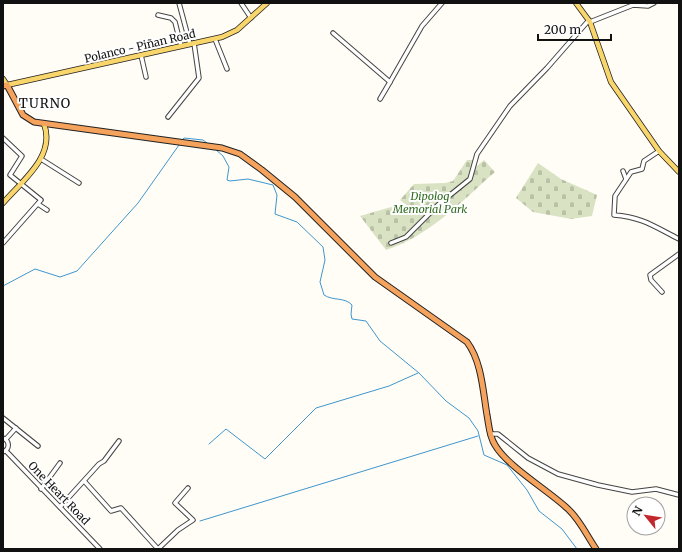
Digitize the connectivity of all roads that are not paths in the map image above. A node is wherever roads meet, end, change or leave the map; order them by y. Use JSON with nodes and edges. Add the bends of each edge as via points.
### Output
{"nodes":[{"id":1,"x":179,"y":3,"type":"edge"},
{"id":2,"x":241,"y":3,"type":"edge"},
{"id":3,"x":267,"y":3,"type":"edge"},
{"id":4,"x":442,"y":3,"type":"edge"},
{"id":5,"x":576,"y":3,"type":"edge"},
{"id":6,"x":654,"y":3,"type":"edge"},
{"id":7,"x":158,"y":15,"type":"dead end"},
{"id":8,"x":251,"y":18,"type":"junction"},
{"id":9,"x":590,"y":21,"type":"junction"},
{"id":10,"x":333,"y":33,"type":"dead end"},
{"id":11,"x":215,"y":39,"type":"junction"},
{"id":12,"x":192,"y":43,"type":"junction"},
{"id":13,"x":181,"y":46,"type":"junction"},
{"id":14,"x":141,"y":55,"type":"junction"},
{"id":15,"x":227,"y":69,"type":"dead end"},
{"id":16,"x":146,"y":77,"type":"dead end"},
{"id":17,"x":3,"y":79,"type":"edge"},
{"id":18,"x":390,"y":82,"type":"junction"},
{"id":19,"x":5,"y":86,"type":"edge"},
{"id":20,"x":380,"y":99,"type":"dead end"},
{"id":21,"x":168,"y":117,"type":"dead end"},
{"id":22,"x":44,"y":124,"type":"junction"},
{"id":23,"x":54,"y":125,"type":"junction"},
{"id":24,"x":47,"y":133,"type":"junction"},
{"id":25,"x":3,"y":138,"type":"edge"},
{"id":26,"x":659,"y":151,"type":"junction"},
{"id":27,"x":41,"y":159,"type":"junction"},
{"id":28,"x":623,"y":171,"type":"dead end"},
{"id":29,"x":679,"y":172,"type":"edge"},
{"id":30,"x":626,"y":179,"type":"junction"},
{"id":31,"x":79,"y":183,"type":"dead end"},
{"id":32,"x":20,"y":184,"type":"junction"},
{"id":33,"x":3,"y":203,"type":"edge"},
{"id":34,"x":38,"y":204,"type":"junction"},
{"id":35,"x":47,"y":210,"type":"dead end"},
{"id":36,"x":679,"y":239,"type":"edge"},
{"id":37,"x":3,"y":243,"type":"edge"},
{"id":38,"x":391,"y":243,"type":"dead end"},
{"id":39,"x":679,"y":254,"type":"edge"},
{"id":40,"x":662,"y":292,"type":"dead end"},
{"id":41,"x":3,"y":418,"type":"edge"},
{"id":42,"x":16,"y":428,"type":"junction"},
{"id":43,"x":490,"y":434,"type":"junction"},
{"id":44,"x":4,"y":438,"type":"edge"},
{"id":45,"x":119,"y":441,"type":"dead end"},
{"id":46,"x":38,"y":446,"type":"dead end"},
{"id":47,"x":5,"y":451,"type":"edge"},
{"id":48,"x":60,"y":463,"type":"dead end"},
{"id":49,"x":85,"y":482,"type":"junction"},
{"id":50,"x":188,"y":488,"type":"dead end"},
{"id":51,"x":41,"y":489,"type":"junction"},
{"id":52,"x":679,"y":495,"type":"edge"},
{"id":53,"x":60,"y":506,"type":"junction"},
{"id":54,"x":98,"y":549,"type":"edge"},
{"id":55,"x":158,"y":549,"type":"edge"},
{"id":56,"x":596,"y":549,"type":"edge"}],
"edges":[{"from":1,"to":12,"type":"street"},
{"from":2,"to":8,"type":"street"},
{"from":3,"to":8,"type":"main road","name":"Polanco - Piñan Road"},
{"from":4,"to":18,"type":"street","via":[[422,26]]},
{"from":5,"to":9,"type":"main road"},
{"from":6,"to":9,"type":"street","via":[[648,6],[633,5]]},
{"from":7,"to":13,"type":"street","via":[[172,18],[175,22]]},
{"from":8,"to":11,"type":"main road","name":"Polanco - Piñan Road","via":[[232,33]]},
{"from":9,"to":26,"type":"main road","via":[[611,82]]},
{"from":9,"to":38,"type":"street","via":[[510,106],[477,154],[470,179],[439,204],[406,237]]},
{"from":10,"to":18,"type":"street"},
{"from":11,"to":12,"type":"main road","name":"Polanco - Piñan Road"},
{"from":11,"to":15,"type":"street"},
{"from":12,"to":13,"type":"main road","name":"Polanco - Piñan Road"},
{"from":12,"to":21,"type":"street","via":[[199,78]]},
{"from":13,"to":14,"type":"main road","name":"Polanco - Piñan Road"},
{"from":14,"to":16,"type":"street"},
{"from":14,"to":19,"type":"main road","name":"Polanco - Piñan Road"},
{"from":17,"to":19,"type":"main road"},
{"from":18,"to":20,"type":"street"},
{"from":19,"to":22,"type":"highway","via":[[25,118]]},
{"from":22,"to":23,"type":"highway"},
{"from":22,"to":24,"type":"main road"},
{"from":23,"to":24,"type":"main road"},
{"from":23,"to":43,"type":"highway","via":[[222,148],[240,154],[295,197],[375,276],[467,342],[480,376]]},
{"from":24,"to":27,"type":"main road"},
{"from":25,"to":32,"type":"street","via":[[22,156],[10,174]]},
{"from":26,"to":29,"type":"main road"},
{"from":26,"to":30,"type":"street","via":[[644,161],[642,169],[633,171]]},
{"from":27,"to":31,"type":"street"},
{"from":27,"to":32,"type":"main road"},
{"from":28,"to":30,"type":"street"},
{"from":30,"to":36,"type":"street","via":[[615,196],[614,215],[625,215],[641,220]]},
{"from":32,"to":33,"type":"main road"},
{"from":32,"to":34,"type":"street","via":[[41,200]]},
{"from":34,"to":35,"type":"street"},
{"from":34,"to":37,"type":"street"},
{"from":39,"to":40,"type":"street","via":[[650,275],[651,280]]},
{"from":41,"to":42,"type":"street"},
{"from":42,"to":44,"type":"street"},
{"from":42,"to":46,"type":"street"},
{"from":43,"to":52,"type":"street","via":[[498,434],[528,458],[558,474],[632,492],[656,489]]},
{"from":43,"to":56,"type":"highway","via":[[501,453],[571,512]]},
{"from":44,"to":47,"type":"street","via":[[8,445]]},
{"from":45,"to":49,"type":"street"},
{"from":47,"to":51,"type":"street","name":"One Heart Road"},
{"from":48,"to":51,"type":"street"},
{"from":49,"to":53,"type":"street"},
{"from":49,"to":55,"type":"street","via":[[111,511],[121,508]]},
{"from":50,"to":55,"type":"street","via":[[175,503],[193,520]]},
{"from":51,"to":53,"type":"street","name":"One Heart Road"},
{"from":53,"to":54,"type":"street","name":"One Heart Road"}]}
